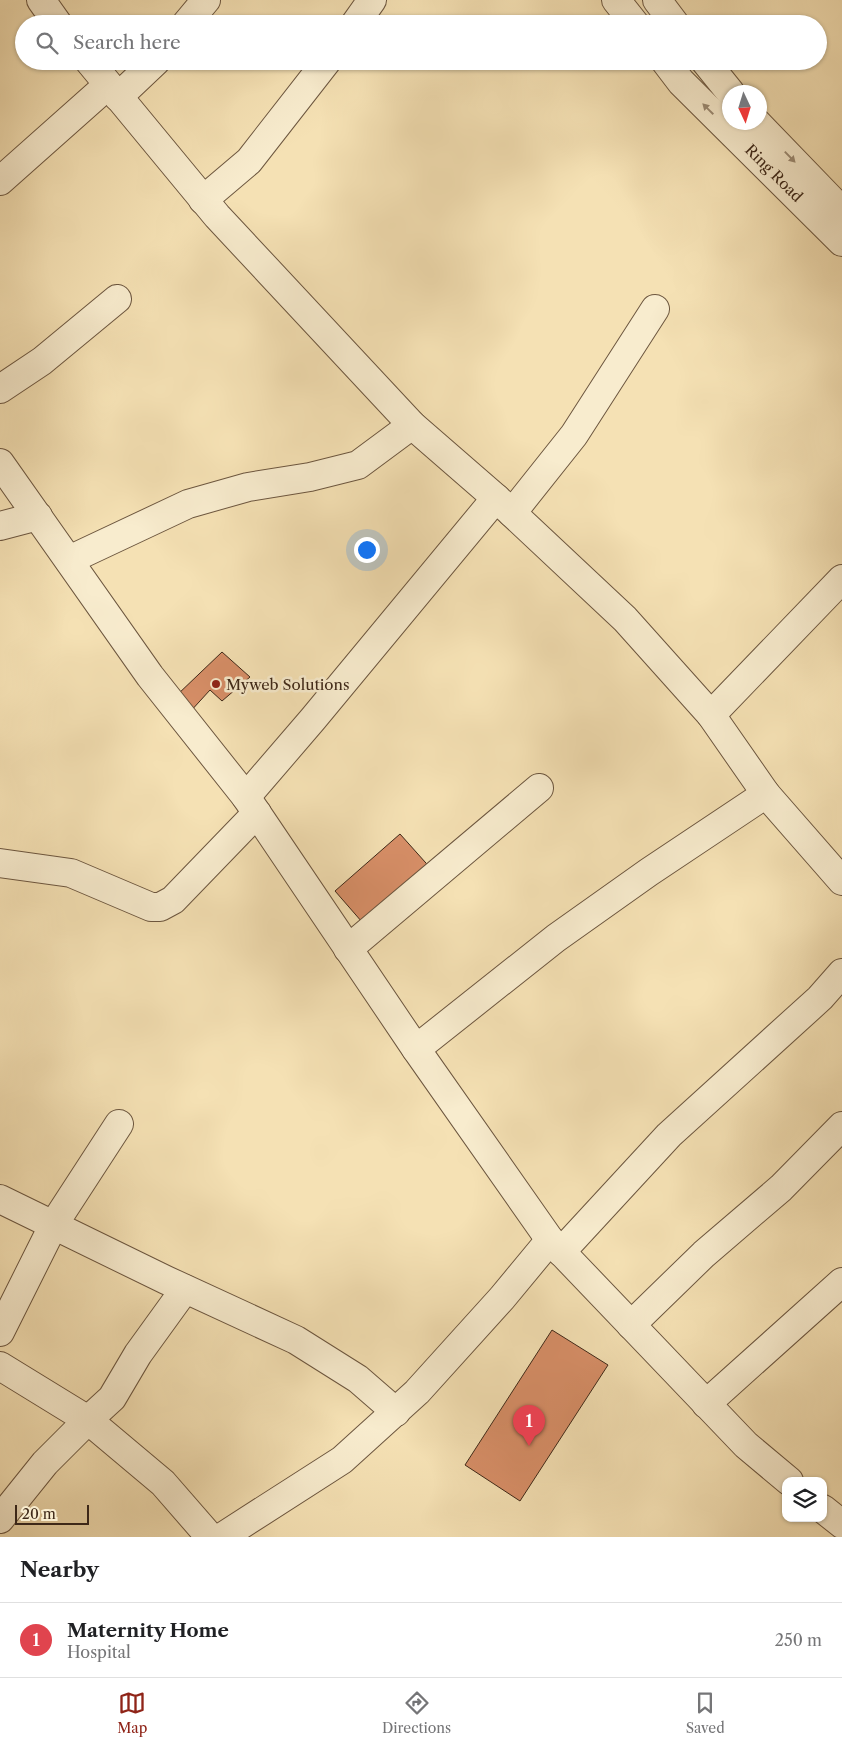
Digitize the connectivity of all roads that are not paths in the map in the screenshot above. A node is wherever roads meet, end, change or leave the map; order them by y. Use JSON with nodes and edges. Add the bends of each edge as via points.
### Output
{"nodes":[{"id":1,"x":40,"y":0,"type":"edge"},
{"id":2,"x":206,"y":0,"type":"edge"},
{"id":3,"x":372,"y":0,"type":"edge"},
{"id":4,"x":616,"y":0,"type":"edge"},
{"id":5,"x":657,"y":0,"type":"edge"},
{"id":6,"x":51,"y":15,"type":"edge"},
{"id":7,"x":194,"y":15,"type":"edge"},
{"id":8,"x":361,"y":15,"type":"edge"},
{"id":9,"x":628,"y":15,"type":"edge"},
{"id":10,"x":668,"y":15,"type":"edge"},
{"id":11,"x":96,"y":70,"type":"edge"},
{"id":12,"x":143,"y":70,"type":"edge"},
{"id":13,"x":320,"y":70,"type":"edge"},
{"id":14,"x":672,"y":70,"type":"edge"},
{"id":15,"x":712,"y":70,"type":"edge"},
{"id":16,"x":724,"y":85,"type":"edge"},
{"id":17,"x":113,"y":91,"type":"junction"},
{"id":18,"x":764,"y":130,"type":"edge"},
{"id":19,"x":0,"y":181,"type":"edge"},
{"id":20,"x":202,"y":200,"type":"junction"},
{"id":21,"x":842,"y":211,"type":"edge"},
{"id":22,"x":842,"y":242,"type":"edge"},
{"id":23,"x":117,"y":299,"type":"dead end"},
{"id":24,"x":655,"y":309,"type":"dead end"},
{"id":25,"x":0,"y":389,"type":"edge"},
{"id":26,"x":412,"y":425,"type":"junction"},
{"id":27,"x":0,"y":463,"type":"edge"},
{"id":28,"x":504,"y":506,"type":"junction"},
{"id":29,"x":38,"y":516,"type":"junction"},
{"id":30,"x":0,"y":526,"type":"edge"},
{"id":31,"x":69,"y":560,"type":"junction"},
{"id":32,"x":842,"y":579,"type":"edge"},
{"id":33,"x":711,"y":714,"type":"junction"},
{"id":34,"x":538,"y":788,"type":"dead end"},
{"id":35,"x":766,"y":794,"type":"junction"},
{"id":36,"x":251,"y":805,"type":"junction"},
{"id":37,"x":0,"y":863,"type":"edge"},
{"id":38,"x":842,"y":881,"type":"edge"},
{"id":39,"x":348,"y":949,"type":"junction"},
{"id":40,"x":842,"y":972,"type":"edge"},
{"id":41,"x":416,"y":1049,"type":"junction"},
{"id":42,"x":119,"y":1124,"type":"dead end"},
{"id":43,"x":842,"y":1126,"type":"edge"},
{"id":44,"x":0,"y":1199,"type":"edge"},
{"id":45,"x":54,"y":1224,"type":"junction"},
{"id":46,"x":555,"y":1246,"type":"junction"},
{"id":47,"x":842,"y":1282,"type":"edge"},
{"id":48,"x":186,"y":1289,"type":"junction"},
{"id":49,"x":631,"y":1325,"type":"junction"},
{"id":50,"x":0,"y":1332,"type":"edge"},
{"id":51,"x":0,"y":1366,"type":"edge"},
{"id":52,"x":706,"y":1404,"type":"junction"},
{"id":53,"x":396,"y":1412,"type":"junction"},
{"id":54,"x":88,"y":1420,"type":"junction"},
{"id":55,"x":784,"y":1477,"type":"edge"},
{"id":56,"x":827,"y":1512,"type":"edge"},
{"id":57,"x":0,"y":1519,"type":"edge"},
{"id":58,"x":842,"y":1524,"type":"edge"},
{"id":59,"x":210,"y":1537,"type":"edge"},
{"id":60,"x":222,"y":1537,"type":"edge"}],
"edges":[{"from":1,"to":6,"type":"street"},
{"from":2,"to":7,"type":"street"},
{"from":3,"to":8,"type":"street"},
{"from":4,"to":9,"type":"street"},
{"from":5,"to":10,"type":"street"},
{"from":11,"to":17,"type":"street"},
{"from":12,"to":17,"type":"street"},
{"from":13,"to":20,"type":"street","via":[[249,161]]},
{"from":22,"to":14,"type":"street","name":"Ring Road","one_way":true},
{"from":15,"to":16,"type":"street"},
{"from":17,"to":19,"type":"street"},
{"from":17,"to":20,"type":"street"},
{"from":18,"to":21,"type":"street","name":"Ring Road","one_way":true},
{"from":20,"to":26,"type":"street"},
{"from":23,"to":25,"type":"street","via":[[42,361]]},
{"from":24,"to":28,"type":"street","via":[[574,435]]},
{"from":26,"to":28,"type":"street"},
{"from":26,"to":31,"type":"street","via":[[358,465],[310,477],[248,486],[188,504]]},
{"from":27,"to":29,"type":"street"},
{"from":28,"to":33,"type":"street","via":[[625,619]]},
{"from":28,"to":36,"type":"street","via":[[314,719]]},
{"from":29,"to":30,"type":"street"},
{"from":29,"to":31,"type":"street"},
{"from":31,"to":36,"type":"street","via":[[150,676]]},
{"from":32,"to":33,"type":"street"},
{"from":33,"to":35,"type":"street"},
{"from":34,"to":39,"type":"street"},
{"from":35,"to":38,"type":"street"},
{"from":35,"to":41,"type":"street","via":[[556,938]]},
{"from":36,"to":37,"type":"street","via":[[173,900],[160,907],[151,907],[71,873]]},
{"from":36,"to":39,"type":"street"},
{"from":39,"to":41,"type":"street"},
{"from":40,"to":46,"type":"street","via":[[820,998],[669,1134]]},
{"from":41,"to":46,"type":"street"},
{"from":42,"to":45,"type":"street"},
{"from":43,"to":49,"type":"street","via":[[781,1188],[704,1254]]},
{"from":44,"to":45,"type":"street"},
{"from":45,"to":48,"type":"street"},
{"from":45,"to":50,"type":"street"},
{"from":46,"to":49,"type":"street"},
{"from":46,"to":53,"type":"street"},
{"from":47,"to":52,"type":"street"},
{"from":48,"to":53,"type":"street","via":[[296,1340],[358,1379]]},
{"from":48,"to":54,"type":"street","via":[[138,1354],[112,1398]]},
{"from":49,"to":52,"type":"street"},
{"from":51,"to":54,"type":"street"},
{"from":52,"to":55,"type":"street","via":[[746,1445]]},
{"from":53,"to":60,"type":"street","via":[[342,1460]]},
{"from":54,"to":57,"type":"street","via":[[45,1463]]},
{"from":54,"to":59,"type":"street","via":[[163,1483]]},
{"from":56,"to":58,"type":"street"}]}
